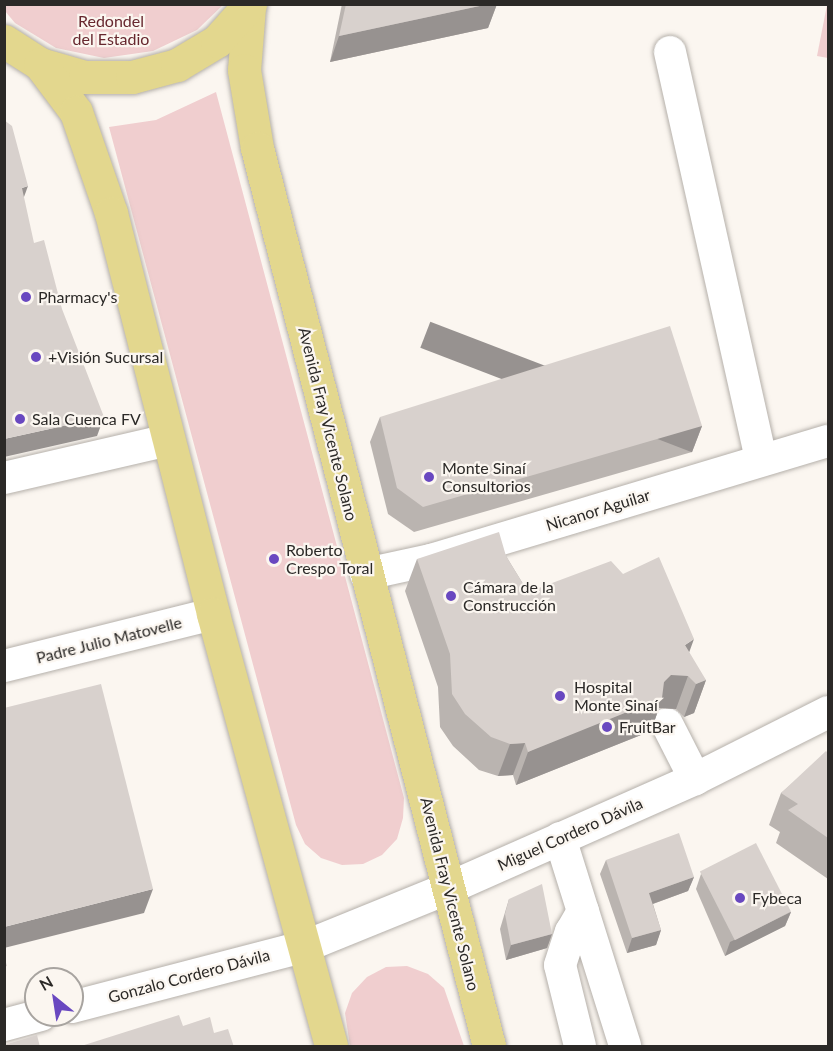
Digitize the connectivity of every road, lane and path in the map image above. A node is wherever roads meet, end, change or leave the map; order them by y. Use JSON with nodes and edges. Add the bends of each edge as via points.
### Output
{"nodes":[{"id":1,"x":249,"y":6,"type":"edge"},
{"id":2,"x":4,"y":41,"type":"edge"},
{"id":3,"x":670,"y":52,"type":"dead end"},
{"id":4,"x":40,"y":64,"type":"junction"},
{"id":5,"x":169,"y":440,"type":"junction"},
{"id":6,"x":828,"y":441,"type":"edge"},
{"id":7,"x":761,"y":460,"type":"junction"},
{"id":8,"x":4,"y":478,"type":"edge"},
{"id":9,"x":366,"y":574,"type":"junction"},
{"id":10,"x":213,"y":614,"type":"junction"},
{"id":11,"x":4,"y":666,"type":"edge"},
{"id":12,"x":828,"y":712,"type":"edge"},
{"id":13,"x":667,"y":724,"type":"dead end"},
{"id":14,"x":695,"y":779,"type":"junction"},
{"id":15,"x":560,"y":838,"type":"junction"},
{"id":16,"x":449,"y":888,"type":"junction"},
{"id":17,"x":583,"y":911,"type":"junction"},
{"id":18,"x":306,"y":946,"type":"junction"},
{"id":19,"x":84,"y":1004,"type":"edge"},
{"id":20,"x":24,"y":1020,"type":"edge"},
{"id":21,"x":4,"y":1025,"type":"edge"},
{"id":22,"x":331,"y":1047,"type":"edge"},
{"id":23,"x":489,"y":1047,"type":"edge"},
{"id":24,"x":580,"y":1047,"type":"edge"},
{"id":25,"x":625,"y":1047,"type":"edge"}],
"edges":[{"from":1,"to":4,"type":"main road","via":[[217,41],[177,65],[143,74],[85,77]]},
{"from":1,"to":9,"type":"main road","name":"Avenida Fray Vicente Solano","via":[[244,70],[255,138]]},
{"from":2,"to":4,"type":"main road"},
{"from":3,"to":7,"type":"street"},
{"from":4,"to":5,"type":"main road","via":[[76,112],[111,213]]},
{"from":5,"to":8,"type":"street"},
{"from":5,"to":10,"type":"main road"},
{"from":6,"to":7,"type":"street","name":"Nicanor Aguilar"},
{"from":7,"to":9,"type":"street","name":"Nicanor Aguilar","via":[[431,560]]},
{"from":9,"to":16,"type":"main road","name":"Avenida Fray Vicente Solano"},
{"from":10,"to":11,"type":"street","name":"Padre Julio Matovelle"},
{"from":10,"to":18,"type":"main road"},
{"from":12,"to":14,"type":"street","name":"Miguel Cordero Dávila"},
{"from":13,"to":14,"type":"street"},
{"from":14,"to":15,"type":"street","name":"Miguel Cordero Dávila"},
{"from":15,"to":16,"type":"street","name":"Miguel Cordero Dávila"},
{"from":15,"to":17,"type":"street"},
{"from":16,"to":18,"type":"street","name":"Miguel Cordero Dávila"},
{"from":16,"to":23,"type":"main road","name":"Avenida Fray Vicente Solano"},
{"from":17,"to":24,"type":"street","via":[[560,965]]},
{"from":17,"to":25,"type":"street"},
{"from":18,"to":19,"type":"street","name":"Gonzalo Cordero Dávila"},
{"from":18,"to":22,"type":"main road"},
{"from":20,"to":21,"type":"street"}]}
